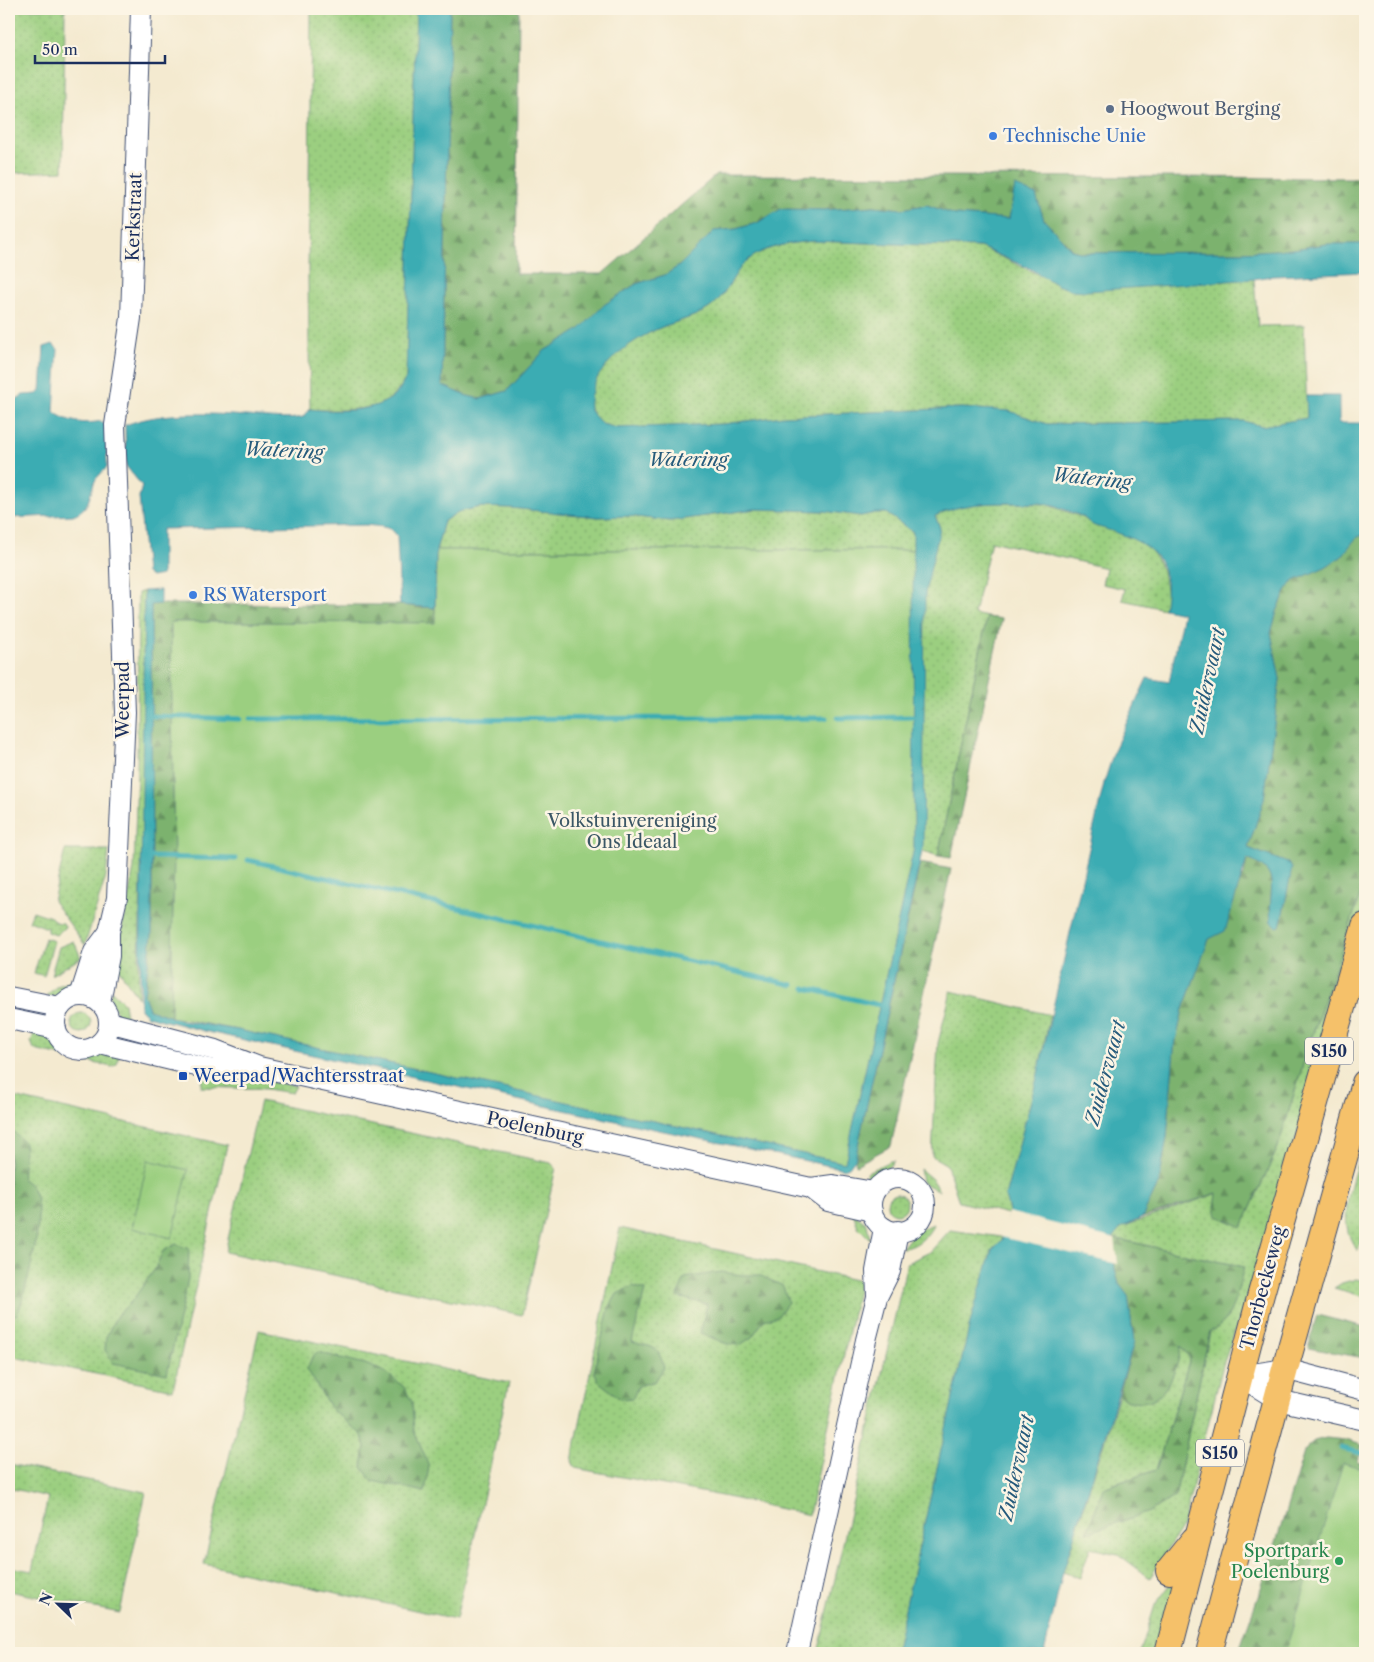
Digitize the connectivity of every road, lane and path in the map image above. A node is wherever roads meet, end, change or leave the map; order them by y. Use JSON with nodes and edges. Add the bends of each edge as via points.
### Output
{"nodes":[{"id":1,"x":141,"y":9,"type":"edge"},
{"id":2,"x":116,"y":466,"type":"joint"},
{"id":3,"x":1365,"y":926,"type":"edge"},
{"id":4,"x":109,"y":932,"type":"junction"},
{"id":5,"x":9,"y":996,"type":"edge"},
{"id":6,"x":80,"y":996,"type":"junction"},
{"id":7,"x":100,"y":1002,"type":"junction"},
{"id":8,"x":60,"y":1007,"type":"junction"},
{"id":9,"x":9,"y":1019,"type":"edge"},
{"id":10,"x":109,"y":1022,"type":"junction"},
{"id":11,"x":56,"y":1029,"type":"junction"},
{"id":12,"x":100,"y":1043,"type":"junction"},
{"id":13,"x":259,"y":1067,"type":"junction"},
{"id":14,"x":1365,"y":1083,"type":"edge"},
{"id":15,"x":873,"y":1202,"type":"junction"},
{"id":16,"x":891,"y":1230,"type":"junction"},
{"id":17,"x":1285,"y":1368,"type":"junction"},
{"id":18,"x":1239,"y":1376,"type":"junction"},
{"id":19,"x":1365,"y":1390,"type":"edge"},
{"id":20,"x":1278,"y":1400,"type":"junction"},
{"id":21,"x":1365,"y":1420,"type":"edge"},
{"id":22,"x":1200,"y":1531,"type":"junction"},
{"id":23,"x":1169,"y":1571,"type":"dead end"},
{"id":24,"x":797,"y":1653,"type":"edge"},
{"id":25,"x":1168,"y":1653,"type":"edge"},
{"id":26,"x":1209,"y":1653,"type":"edge"}],
"edges":[{"from":1,"to":2,"type":"street","name":"Kerkstraat","via":[[131,318],[115,425]]},
{"from":2,"to":4,"type":"street","name":"Weerpad","via":[[125,712],[117,898]]},
{"from":3,"to":18,"type":"main road","name":"Thorbeckeweg","number":"S150"},
{"from":4,"to":6,"type":"street","name":"Weerpad","via":[[94,952]]},
{"from":4,"to":7,"type":"street","name":"Weerpad","via":[[109,956]]},
{"from":5,"to":8,"type":"street"},
{"from":6,"to":7,"type":"street"},
{"from":6,"to":8,"type":"street"},
{"from":7,"to":10,"type":"street"},
{"from":8,"to":11,"type":"street"},
{"from":9,"to":11,"type":"street"},
{"from":10,"to":12,"type":"street"},
{"from":10,"to":13,"type":"street","name":"Poelenburg","via":[[215,1050]]},
{"from":11,"to":12,"type":"street","via":[[66,1044],[74,1048],[92,1048]]},
{"from":12,"to":13,"type":"street","name":"Poelenburg","via":[[213,1070]]},
{"from":13,"to":15,"type":"street","name":"Poelenburg","via":[[811,1188],[828,1201]]},
{"from":14,"to":17,"type":"main road","number":"S150"},
{"from":15,"to":16,"type":"street","via":[[879,1223]]},
{"from":15,"to":16,"type":"street","via":[[881,1184],[897,1178],[908,1180],[922,1192],[925,1203],[923,1215],[913,1227]]},
{"from":16,"to":24,"type":"street","via":[[890,1272],[877,1297]]},
{"from":17,"to":18,"type":"street"},
{"from":17,"to":19,"type":"street"},
{"from":17,"to":20,"type":"main road","number":"S150"},
{"from":18,"to":20,"type":"street"},
{"from":18,"to":22,"type":"main road","name":"Thorbeckeweg","number":"S150"},
{"from":20,"to":21,"type":"street"},
{"from":20,"to":26,"type":"main road","number":"S150"},
{"from":22,"to":23,"type":"main road"},
{"from":22,"to":25,"type":"main road","name":"Thorbeckeweg","number":"S150"}]}
